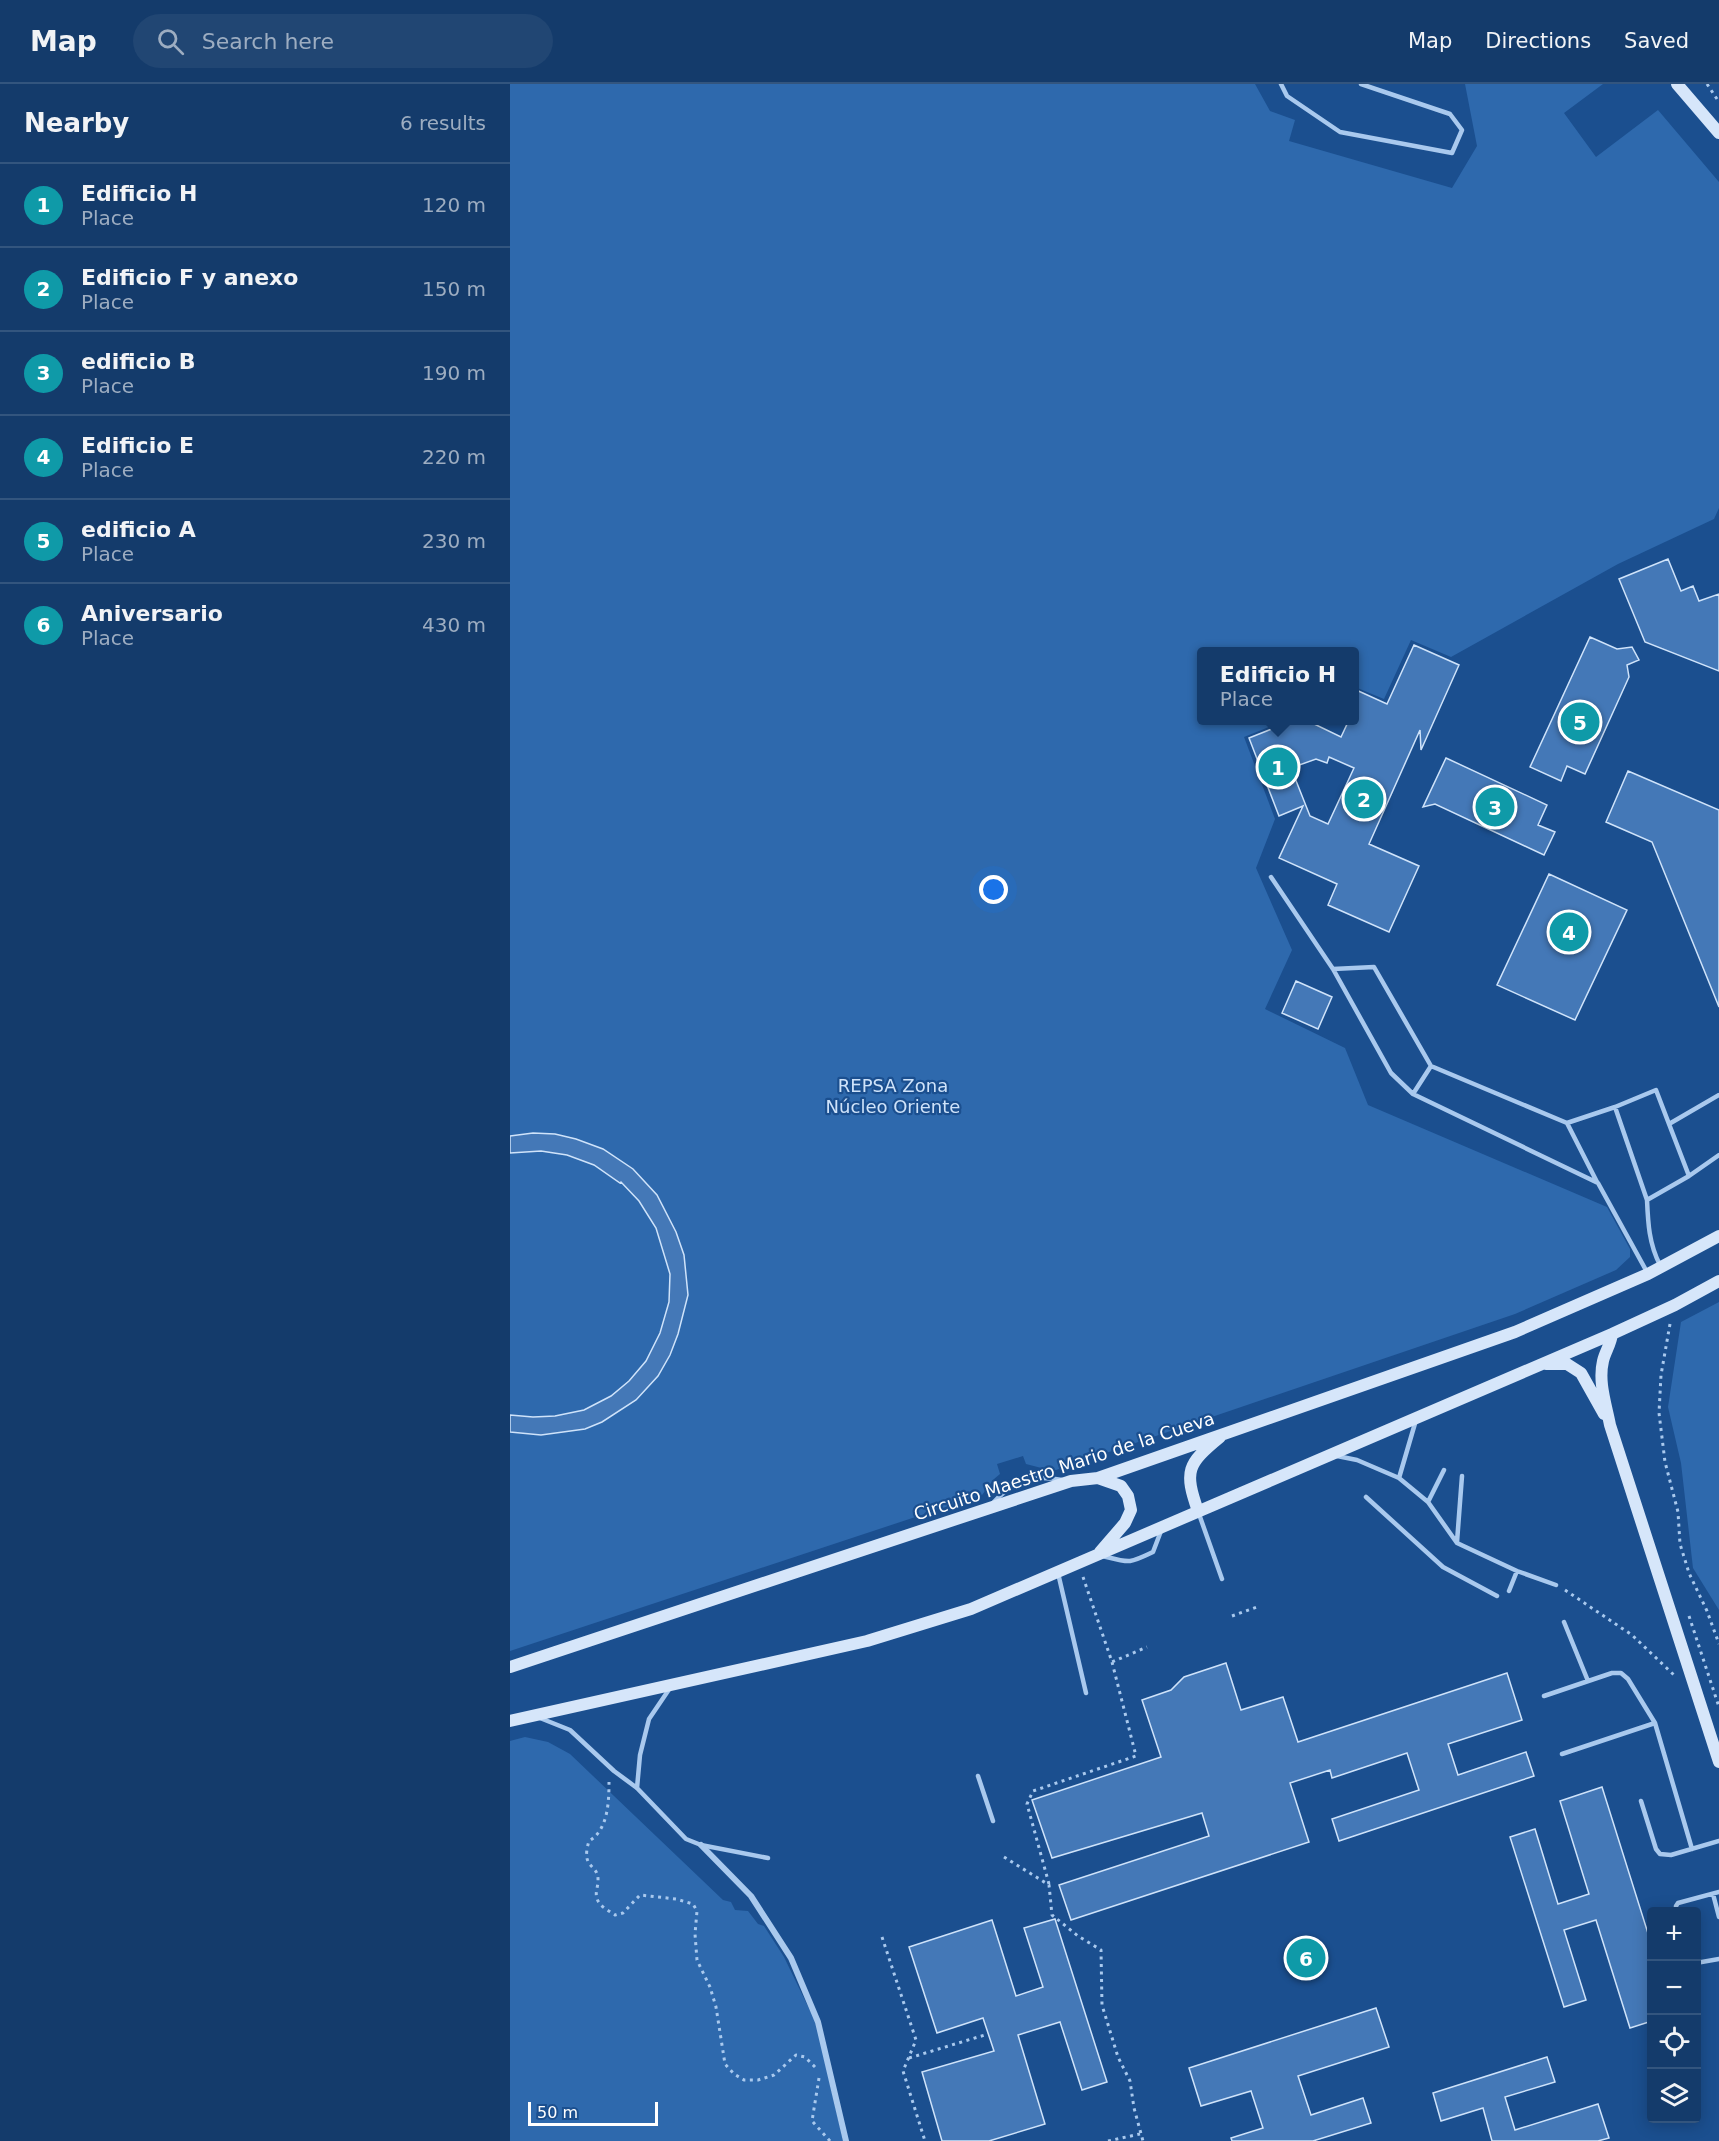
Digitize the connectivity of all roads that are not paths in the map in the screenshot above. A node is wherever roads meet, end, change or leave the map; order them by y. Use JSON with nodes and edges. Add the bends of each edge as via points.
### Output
{"nodes":[{"id":1,"x":1281,"y":84,"type":"edge"},
{"id":2,"x":1360,"y":84,"type":"edge"},
{"id":3,"x":1677,"y":84,"type":"edge"},
{"id":4,"x":1719,"y":133,"type":"edge"},
{"id":5,"x":1271,"y":877,"type":"dead end"},
{"id":6,"x":1333,"y":969,"type":"junction"},
{"id":7,"x":1431,"y":1066,"type":"junction"},
{"id":8,"x":1413,"y":1094,"type":"junction"},
{"id":9,"x":1719,"y":1095,"type":"edge"},
{"id":10,"x":1615,"y":1107,"type":"junction"},
{"id":11,"x":1567,"y":1123,"type":"junction"},
{"id":12,"x":1669,"y":1124,"type":"junction"},
{"id":13,"x":1719,"y":1155,"type":"edge"},
{"id":14,"x":1689,"y":1176,"type":"junction"},
{"id":15,"x":1598,"y":1184,"type":"junction"},
{"id":16,"x":1647,"y":1200,"type":"junction"},
{"id":17,"x":1719,"y":1236,"type":"edge"},
{"id":18,"x":1661,"y":1268,"type":"junction"},
{"id":19,"x":1648,"y":1274,"type":"junction"},
{"id":20,"x":1719,"y":1281,"type":"edge"},
{"id":21,"x":1612,"y":1334,"type":"junction"},
{"id":22,"x":1542,"y":1364,"type":"junction"},
{"id":23,"x":1417,"y":1417,"type":"junction"},
{"id":24,"x":1610,"y":1425,"type":"junction"},
{"id":25,"x":1225,"y":1432,"type":"junction"},
{"id":26,"x":1331,"y":1455,"type":"junction"},
{"id":27,"x":1444,"y":1470,"type":"dead end"},
{"id":28,"x":1462,"y":1476,"type":"dead end"},
{"id":29,"x":1098,"y":1478,"type":"junction"},
{"id":30,"x":1399,"y":1478,"type":"junction"},
{"id":31,"x":1366,"y":1497,"type":"dead end"},
{"id":32,"x":1428,"y":1502,"type":"junction"},
{"id":33,"x":1198,"y":1511,"type":"junction"},
{"id":34,"x":1163,"y":1527,"type":"junction"},
{"id":35,"x":1457,"y":1543,"type":"junction"},
{"id":36,"x":1097,"y":1555,"type":"junction"},
{"id":37,"x":1517,"y":1571,"type":"junction"},
{"id":38,"x":1058,"y":1572,"type":"junction"},
{"id":39,"x":1222,"y":1579,"type":"dead end"},
{"id":40,"x":1556,"y":1585,"type":"road end"},
{"id":41,"x":1509,"y":1591,"type":"dead end"},
{"id":42,"x":1497,"y":1596,"type":"dead end"},
{"id":43,"x":1564,"y":1622,"type":"dead end"},
{"id":44,"x":524,"y":1662,"type":"junction"},
{"id":45,"x":510,"y":1667,"type":"edge"},
{"id":46,"x":510,"y":1675,"type":"edge"},
{"id":47,"x":1588,"y":1681,"type":"junction"},
{"id":48,"x":673,"y":1683,"type":"junction"},
{"id":49,"x":1086,"y":1693,"type":"dead end"},
{"id":50,"x":1544,"y":1696,"type":"dead end"},
{"id":51,"x":536,"y":1716,"type":"junction"},
{"id":52,"x":510,"y":1721,"type":"edge"},
{"id":53,"x":1655,"y":1723,"type":"junction"},
{"id":54,"x":1562,"y":1754,"type":"dead end"},
{"id":55,"x":1719,"y":1762,"type":"edge"},
{"id":56,"x":978,"y":1776,"type":"dead end"},
{"id":57,"x":637,"y":1788,"type":"junction"},
{"id":58,"x":1641,"y":1801,"type":"dead end"},
{"id":59,"x":993,"y":1821,"type":"dead end"},
{"id":60,"x":1719,"y":1841,"type":"edge"},
{"id":61,"x":700,"y":1845,"type":"junction"},
{"id":62,"x":1692,"y":1849,"type":"junction"},
{"id":63,"x":768,"y":1858,"type":"dead end"},
{"id":64,"x":1719,"y":1892,"type":"edge"},
{"id":65,"x":1713,"y":1894,"type":"junction"},
{"id":66,"x":1676,"y":1907,"type":"edge"},
{"id":67,"x":1719,"y":1917,"type":"edge"},
{"id":68,"x":1719,"y":1959,"type":"edge"},
{"id":69,"x":1701,"y":1962,"type":"edge"},
{"id":70,"x":846,"y":2141,"type":"edge"}],
"edges":[{"from":1,"to":2,"type":"lane","via":[[1287,96],[1340,132],[1452,153],[1462,130],[1450,114]]},
{"from":3,"to":4,"type":"street"},
{"from":5,"to":6,"type":"lane"},
{"from":6,"to":7,"type":"lane","via":[[1374,967]]},
{"from":6,"to":8,"type":"lane","via":[[1391,1073]]},
{"from":7,"to":8,"type":"lane"},
{"from":7,"to":11,"type":"lane"},
{"from":8,"to":15,"type":"lane"},
{"from":9,"to":12,"type":"lane"},
{"from":10,"to":11,"type":"lane"},
{"from":10,"to":12,"type":"lane","via":[[1656,1090]]},
{"from":10,"to":16,"type":"lane"},
{"from":11,"to":15,"type":"lane"},
{"from":12,"to":14,"type":"lane"},
{"from":13,"to":14,"type":"lane"},
{"from":14,"to":16,"type":"lane"},
{"from":15,"to":19,"type":"lane"},
{"from":16,"to":18,"type":"lane","via":[[1653,1251]]},
{"from":17,"to":18,"type":"street","name":"Circuito Maestro Mario de la Cueva"},
{"from":18,"to":19,"type":"street","name":"Circuito Maestro Mario de la Cueva"},
{"from":19,"to":25,"type":"street","name":"Circuito Maestro Mario de la Cueva","via":[[1515,1332]]},
{"from":20,"to":21,"type":"street"},
{"from":21,"to":22,"type":"street"},
{"from":21,"to":24,"type":"street","via":[[1603,1361],[1602,1387]]},
{"from":22,"to":23,"type":"street"},
{"from":22,"to":24,"type":"street","via":[[1567,1364],[1581,1373]]},
{"from":23,"to":26,"type":"street"},
{"from":23,"to":30,"type":"lane"},
{"from":24,"to":55,"type":"street"},
{"from":25,"to":29,"type":"street","name":"Circuito Maestro Mario de la Cueva"},
{"from":25,"to":33,"type":"street","via":[[1194,1461],[1189,1476]]},
{"from":26,"to":30,"type":"lane","via":[[1357,1460]]},
{"from":26,"to":33,"type":"street"},
{"from":27,"to":32,"type":"lane"},
{"from":28,"to":35,"type":"lane"},
{"from":29,"to":36,"type":"street","via":[[1121,1486],[1131,1510],[1125,1523]]},
{"from":29,"to":44,"type":"street","name":"Circuito Maestro Mario de la Cueva","via":[[1071,1481]]},
{"from":30,"to":32,"type":"lane"},
{"from":31,"to":42,"type":"lane","via":[[1443,1567]]},
{"from":32,"to":35,"type":"lane"},
{"from":33,"to":34,"type":"street"},
{"from":33,"to":39,"type":"lane"},
{"from":34,"to":36,"type":"street"},
{"from":34,"to":36,"type":"lane","via":[[1153,1552],[1129,1563]]},
{"from":35,"to":37,"type":"lane"},
{"from":36,"to":38,"type":"street"},
{"from":37,"to":40,"type":"lane"},
{"from":37,"to":41,"type":"lane"},
{"from":38,"to":48,"type":"street","via":[[971,1609],[867,1641]]},
{"from":38,"to":49,"type":"lane"},
{"from":43,"to":47,"type":"lane"},
{"from":44,"to":45,"type":"street","name":"Circuito Maestro Mario de la Cueva"},
{"from":44,"to":46,"type":"street"},
{"from":47,"to":50,"type":"lane"},
{"from":47,"to":53,"type":"lane","via":[[1621,1673]]},
{"from":48,"to":51,"type":"street"},
{"from":48,"to":57,"type":"lane","via":[[649,1719]]},
{"from":51,"to":52,"type":"street"},
{"from":51,"to":57,"type":"lane","via":[[570,1730]]},
{"from":53,"to":54,"type":"lane"},
{"from":53,"to":62,"type":"lane"},
{"from":56,"to":59,"type":"lane"},
{"from":57,"to":61,"type":"lane","via":[[686,1839]]},
{"from":58,"to":62,"type":"lane","via":[[1660,1854]]},
{"from":60,"to":62,"type":"lane"},
{"from":61,"to":63,"type":"lane"},
{"from":61,"to":70,"type":"street","via":[[751,1896],[791,1958],[818,2022]]},
{"from":64,"to":65,"type":"lane"},
{"from":65,"to":66,"type":"lane","via":[[1678,1903]]},
{"from":65,"to":67,"type":"lane"},
{"from":68,"to":69,"type":"lane"}]}
